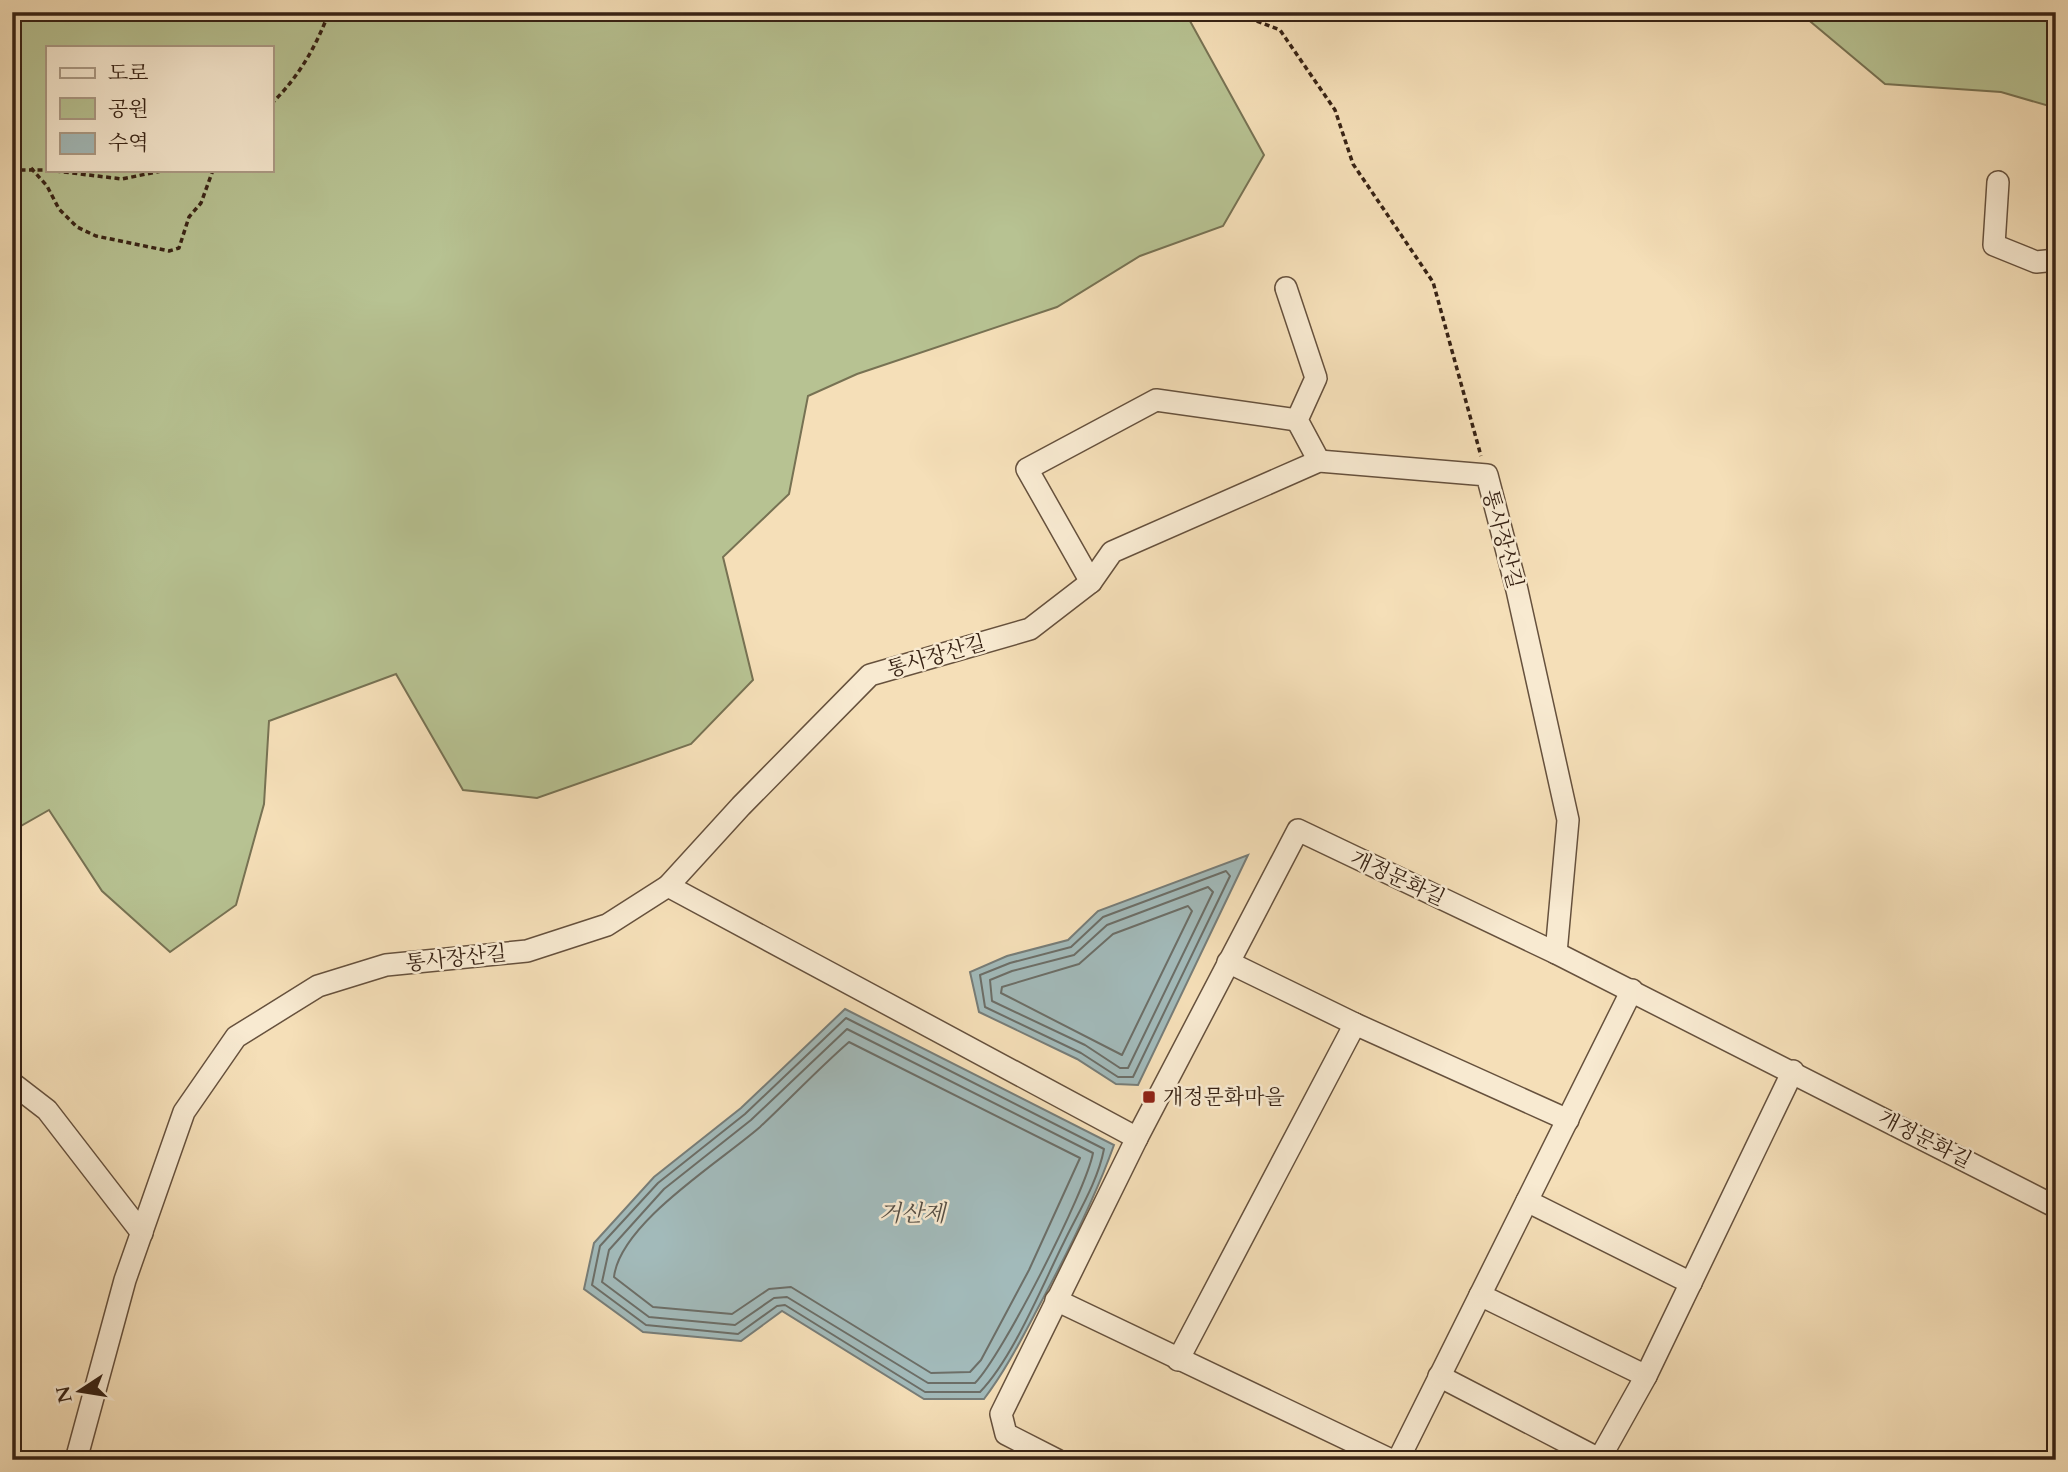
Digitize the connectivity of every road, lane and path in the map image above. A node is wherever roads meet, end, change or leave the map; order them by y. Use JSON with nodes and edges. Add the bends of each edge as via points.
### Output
{"nodes":[{"id":1,"x":329,"y":12,"type":"edge"},
{"id":2,"x":1233,"y":12,"type":"edge"},
{"id":3,"x":273,"y":102,"type":"edge"},
{"id":4,"x":31,"y":168,"type":"junction"},
{"id":5,"x":12,"y":170,"type":"edge"},
{"id":6,"x":46,"y":170,"type":"edge"},
{"id":7,"x":63,"y":172,"type":"edge"},
{"id":8,"x":156,"y":172,"type":"edge"},
{"id":9,"x":211,"y":172,"type":"edge"},
{"id":10,"x":1998,"y":182,"type":"dead end"},
{"id":11,"x":2056,"y":260,"type":"edge"},
{"id":12,"x":1286,"y":288,"type":"dead end"},
{"id":13,"x":1297,"y":420,"type":"junction"},
{"id":14,"x":1319,"y":461,"type":"junction"},
{"id":15,"x":1487,"y":475,"type":"junction"},
{"id":16,"x":1091,"y":582,"type":"junction"},
{"id":17,"x":668,"y":886,"type":"junction"},
{"id":18,"x":1556,"y":953,"type":"junction"},
{"id":19,"x":1228,"y":962,"type":"junction"},
{"id":20,"x":1632,"y":990,"type":"junction"},
{"id":21,"x":1355,"y":1024,"type":"junction"},
{"id":22,"x":1793,"y":1071,"type":"junction"},
{"id":23,"x":12,"y":1083,"type":"edge"},
{"id":24,"x":1568,"y":1120,"type":"junction"},
{"id":25,"x":1137,"y":1138,"type":"junction"},
{"id":26,"x":1527,"y":1201,"type":"junction"},
{"id":27,"x":2056,"y":1207,"type":"edge"},
{"id":28,"x":142,"y":1233,"type":"junction"},
{"id":29,"x":1691,"y":1283,"type":"junction"},
{"id":30,"x":1480,"y":1295,"type":"junction"},
{"id":31,"x":1056,"y":1300,"type":"junction"},
{"id":32,"x":1178,"y":1360,"type":"junction"},
{"id":33,"x":1439,"y":1376,"type":"junction"},
{"id":34,"x":1646,"y":1376,"type":"junction"},
{"id":35,"x":76,"y":1460,"type":"edge"},
{"id":36,"x":1057,"y":1460,"type":"edge"},
{"id":37,"x":1391,"y":1460,"type":"edge"},
{"id":38,"x":1398,"y":1460,"type":"edge"},
{"id":39,"x":1599,"y":1460,"type":"edge"}],
"edges":[{"from":1,"to":3,"type":"path","via":[[318,42],[288,88]]},
{"from":2,"to":15,"type":"path","via":[[1280,30],[1335,110],[1353,164],[1433,282]]},
{"from":4,"to":5,"type":"path"},
{"from":4,"to":6,"type":"path"},
{"from":4,"to":9,"type":"path","via":[[59,209],[78,227],[96,236],[169,251],[179,248]]},
{"from":7,"to":8,"type":"path","via":[[121,179]]},
{"from":10,"to":11,"type":"street","via":[[1994,245],[2036,262]]},
{"from":12,"to":13,"type":"street","via":[[1316,378]]},
{"from":13,"to":14,"type":"street"},
{"from":13,"to":16,"type":"street","via":[[1156,400],[1027,469]]},
{"from":14,"to":15,"type":"street","name":"통사장산길"},
{"from":14,"to":16,"type":"street","name":"통사장산길","via":[[1112,552]]},
{"from":15,"to":18,"type":"street","name":"통사장산길","via":[[1568,820]]},
{"from":16,"to":17,"type":"street","name":"통사장산길","via":[[1030,629],[870,675]]},
{"from":17,"to":25,"type":"street"},
{"from":17,"to":28,"type":"street","name":"통사장산길","via":[[607,925],[527,951],[386,965],[318,986],[236,1037],[184,1112]]},
{"from":18,"to":19,"type":"street","name":"개정문화길","via":[[1298,830]]},
{"from":18,"to":20,"type":"street","name":"개정문화길"},
{"from":19,"to":21,"type":"street"},
{"from":19,"to":25,"type":"street","name":"개정문화길"},
{"from":20,"to":22,"type":"street","name":"개정문화길"},
{"from":20,"to":24,"type":"street"},
{"from":21,"to":24,"type":"street"},
{"from":21,"to":32,"type":"street"},
{"from":22,"to":27,"type":"street","name":"개정문화길"},
{"from":22,"to":29,"type":"street"},
{"from":23,"to":28,"type":"street","via":[[47,1110]]},
{"from":24,"to":26,"type":"street"},
{"from":25,"to":31,"type":"street","name":"개정문화길"},
{"from":26,"to":29,"type":"street"},
{"from":26,"to":30,"type":"street"},
{"from":28,"to":35,"type":"street","name":"통사장산길"},
{"from":29,"to":34,"type":"street"},
{"from":30,"to":33,"type":"street"},
{"from":30,"to":34,"type":"street"},
{"from":31,"to":32,"type":"street"},
{"from":31,"to":36,"type":"street","name":"개정문화길","via":[[1001,1414],[1006,1434]]},
{"from":32,"to":37,"type":"street"},
{"from":33,"to":38,"type":"street"},
{"from":33,"to":39,"type":"street"},
{"from":34,"to":39,"type":"street"}]}
